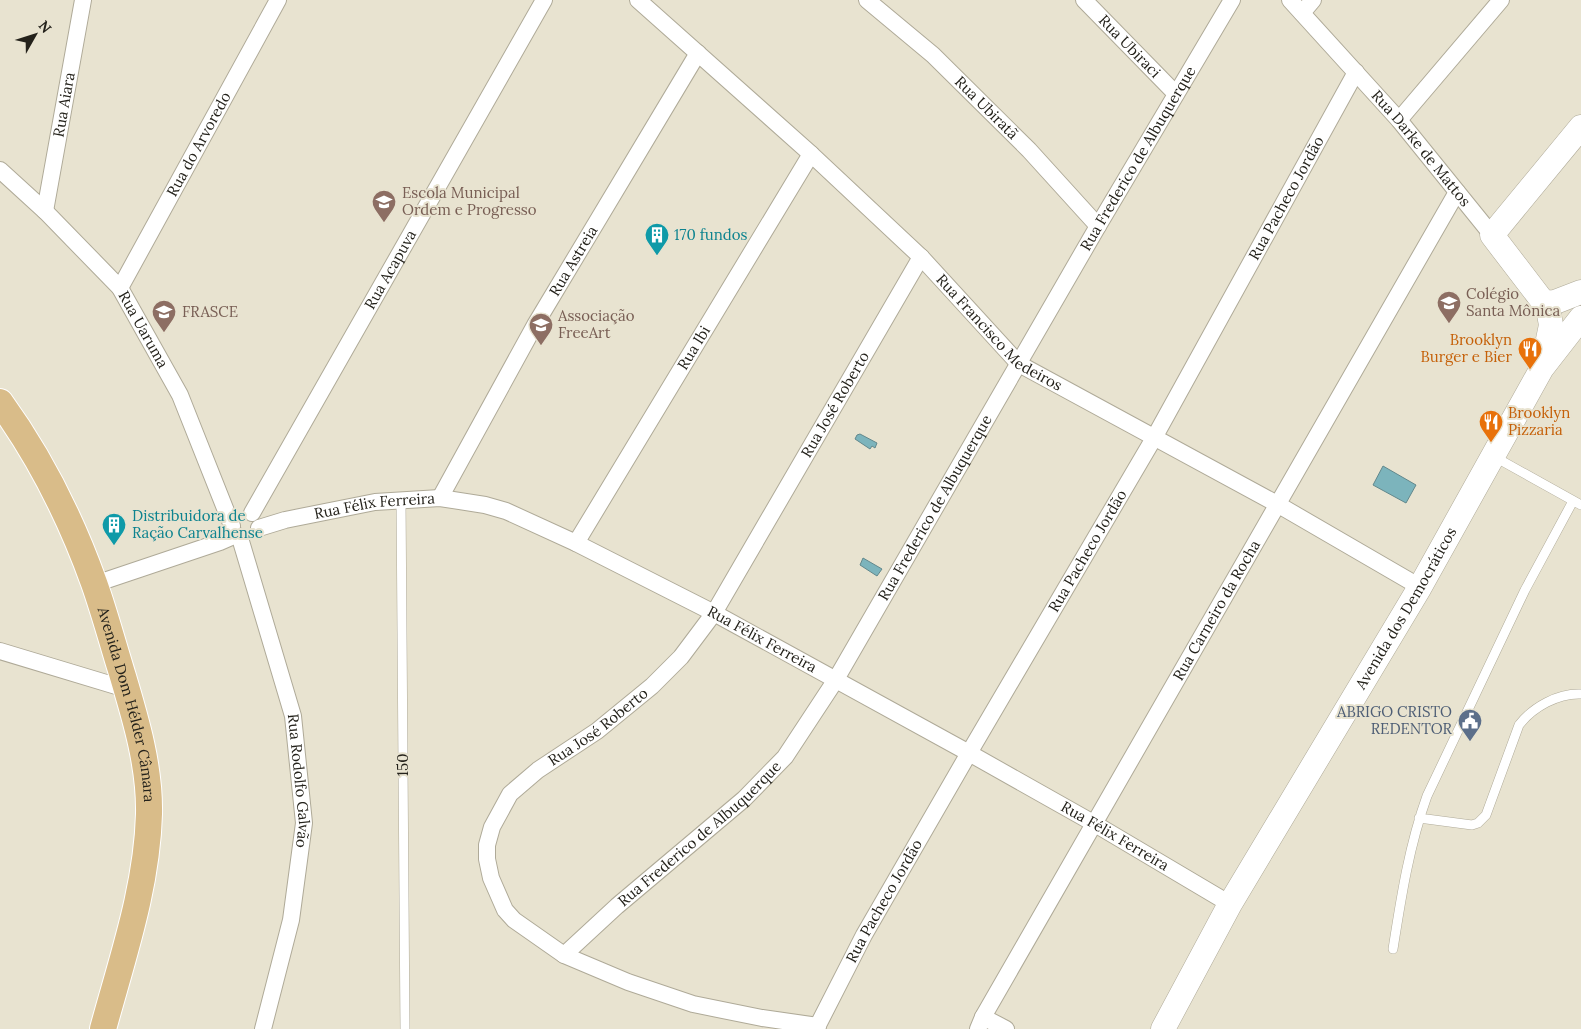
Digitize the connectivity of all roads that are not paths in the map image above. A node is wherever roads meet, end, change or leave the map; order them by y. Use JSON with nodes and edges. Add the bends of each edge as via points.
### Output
{"nodes":[{"id":1,"x":83,"y":0,"type":"edge"},
{"id":2,"x":278,"y":0,"type":"edge"},
{"id":3,"x":544,"y":0,"type":"edge"},
{"id":4,"x":638,"y":0,"type":"edge"},
{"id":5,"x":867,"y":0,"type":"edge"},
{"id":6,"x":1084,"y":0,"type":"edge"},
{"id":7,"x":1232,"y":0,"type":"edge"},
{"id":8,"x":1290,"y":0,"type":"edge"},
{"id":9,"x":1313,"y":0,"type":"edge"},
{"id":10,"x":1501,"y":0,"type":"edge"},
{"id":11,"x":1302,"y":13,"type":"junction"},
{"id":12,"x":698,"y":52,"type":"junction"},
{"id":13,"x":1356,"y":72,"type":"junction"},
{"id":14,"x":1176,"y":94,"type":"junction"},
{"id":15,"x":1399,"y":120,"type":"junction"},
{"id":16,"x":1581,"y":128,"type":"edge"},
{"id":17,"x":811,"y":154,"type":"junction"},
{"id":18,"x":0,"y":170,"type":"edge"},
{"id":19,"x":1458,"y":192,"type":"junction"},
{"id":20,"x":45,"y":211,"type":"junction"},
{"id":21,"x":1098,"y":226,"type":"junction"},
{"id":22,"x":1492,"y":235,"type":"junction"},
{"id":23,"x":920,"y":257,"type":"junction"},
{"id":24,"x":120,"y":288,"type":"junction"},
{"id":25,"x":1581,"y":292,"type":"edge"},
{"id":26,"x":1544,"y":303,"type":"junction"},
{"id":27,"x":1581,"y":318,"type":"edge"},
{"id":28,"x":1019,"y":364,"type":"junction"},
{"id":29,"x":1542,"y":368,"type":"junction"},
{"id":30,"x":0,"y":403,"type":"edge"},
{"id":31,"x":1154,"y":438,"type":"junction"},
{"id":32,"x":1493,"y":455,"type":"junction"},
{"id":33,"x":440,"y":498,"type":"junction"},
{"id":34,"x":401,"y":500,"type":"junction"},
{"id":35,"x":1577,"y":503,"type":"edge"},
{"id":36,"x":1277,"y":504,"type":"junction"},
{"id":37,"x":252,"y":513,"type":"junction"},
{"id":38,"x":259,"y":528,"type":"junction"},
{"id":39,"x":236,"y":533,"type":"junction"},
{"id":40,"x":576,"y":543,"type":"junction"},
{"id":41,"x":95,"y":584,"type":"junction"},
{"id":42,"x":1420,"y":587,"type":"junction"},
{"id":43,"x":714,"y":614,"type":"junction"},
{"id":44,"x":0,"y":650,"type":"edge"},
{"id":45,"x":835,"y":681,"type":"junction"},
{"id":46,"x":126,"y":689,"type":"junction"},
{"id":47,"x":1581,"y":694,"type":"edge"},
{"id":48,"x":968,"y":753,"type":"junction"},
{"id":49,"x":1419,"y":818,"type":"junction"},
{"id":50,"x":1095,"y":824,"type":"junction"},
{"id":51,"x":1230,"y":904,"type":"junction"},
{"id":52,"x":1393,"y":950,"type":"dead end"},
{"id":53,"x":564,"y":955,"type":"junction"},
{"id":54,"x":981,"y":1023,"type":"edge"},
{"id":55,"x":817,"y":1028,"type":"edge"},
{"id":56,"x":103,"y":1029,"type":"edge"},
{"id":57,"x":263,"y":1029,"type":"edge"},
{"id":58,"x":405,"y":1029,"type":"edge"},
{"id":59,"x":1006,"y":1029,"type":"edge"},
{"id":60,"x":1163,"y":1029,"type":"edge"}],
"edges":[{"from":1,"to":20,"type":"street","name":"Rua Aiara"},
{"from":2,"to":24,"type":"street","name":"Rua do Arvoredo"},
{"from":3,"to":37,"type":"street","name":"Rua Acapuva"},
{"from":4,"to":12,"type":"street","name":"Rua Francisco Medeiros"},
{"from":5,"to":21,"type":"street","name":"Rua Ubiratã","via":[[933,56],[1029,150]]},
{"from":6,"to":14,"type":"street","name":"Rua Ubiraci"},
{"from":7,"to":14,"type":"street","name":"Rua Frederico de Albuquerque"},
{"from":8,"to":11,"type":"street","name":"Rua Darke de Mattos"},
{"from":9,"to":11,"type":"street"},
{"from":10,"to":15,"type":"street"},
{"from":11,"to":13,"type":"street","name":"Rua Darke de Mattos"},
{"from":12,"to":17,"type":"street","name":"Rua Francisco Medeiros"},
{"from":12,"to":33,"type":"street","name":"Rua Astreia","via":[[535,325]]},
{"from":13,"to":15,"type":"street","name":"Rua Darke de Mattos"},
{"from":13,"to":31,"type":"street","name":"Rua Pacheco Jordão"},
{"from":14,"to":21,"type":"street","name":"Rua Frederico de Albuquerque"},
{"from":15,"to":19,"type":"street","name":"Rua Darke de Mattos"},
{"from":16,"to":22,"type":"street"},
{"from":17,"to":23,"type":"street","name":"Rua Francisco Medeiros"},
{"from":17,"to":40,"type":"street","name":"Rua Ibi"},
{"from":18,"to":20,"type":"street","name":"Rua Uaruma"},
{"from":19,"to":22,"type":"street","name":"Rua Darke de Mattos"},
{"from":19,"to":36,"type":"street","name":"Rua Carneiro da Rocha"},
{"from":20,"to":24,"type":"street","name":"Rua Uaruma"},
{"from":21,"to":28,"type":"street","name":"Rua Frederico de Albuquerque"},
{"from":22,"to":26,"type":"street","name":"Rua Darke de Mattos"},
{"from":23,"to":28,"type":"street","name":"Rua Francisco Medeiros"},
{"from":23,"to":43,"type":"street","name":"Rua José Roberto"},
{"from":24,"to":39,"type":"street","name":"Rua Uaruma","via":[[180,395]]},
{"from":25,"to":26,"type":"street"},
{"from":26,"to":29,"type":"street","name":"Avenida dos Democráticos","via":[[1551,325]]},
{"from":27,"to":29,"type":"street","name":"Avenida dos Democráticos"},
{"from":28,"to":31,"type":"street","name":"Rua Francisco Medeiros"},
{"from":28,"to":45,"type":"street","name":"Rua Frederico de Albuquerque"},
{"from":29,"to":32,"type":"street","name":"Avenida dos Democráticos"},
{"from":30,"to":41,"type":"main road","name":"Avenida Dom Hélder Câmara","via":[[28,442],[50,482]]},
{"from":31,"to":36,"type":"street","name":"Rua Francisco Medeiros"},
{"from":31,"to":48,"type":"street","name":"Rua Pacheco Jordão"},
{"from":32,"to":35,"type":"lane"},
{"from":32,"to":42,"type":"street","name":"Avenida dos Democráticos"},
{"from":33,"to":34,"type":"street","name":"Rua Félix Ferreira"},
{"from":33,"to":40,"type":"street","name":"Rua Félix Ferreira","via":[[485,504]]},
{"from":34,"to":38,"type":"street","name":"Rua Félix Ferreira","via":[[375,502]]},
{"from":34,"to":58,"type":"lane","name":"150"},
{"from":35,"to":49,"type":"lane","via":[[1525,590]]},
{"from":36,"to":42,"type":"street","name":"Rua Francisco Medeiros"},
{"from":36,"to":50,"type":"street","name":"Rua Carneiro da Rocha"},
{"from":37,"to":38,"type":"street","via":[[259,520]]},
{"from":37,"to":39,"type":"street","via":[[245,511],[234,516]]},
{"from":38,"to":39,"type":"street","via":[[250,538]]},
{"from":39,"to":41,"type":"street","via":[[220,542]]},
{"from":39,"to":57,"type":"street","name":"Rua Rodolfo Galvão","via":[[293,716],[304,824],[292,920]]},
{"from":40,"to":43,"type":"street","name":"Rua Félix Ferreira"},
{"from":41,"to":46,"type":"main road","name":"Avenida Dom Hélder Câmara"},
{"from":42,"to":51,"type":"street","name":"Avenida dos Democráticos"},
{"from":43,"to":45,"type":"street","name":"Rua Félix Ferreira"},
{"from":43,"to":53,"type":"street","name":"Rua José Roberto","via":[[681,657],[652,686],[597,731],[519,785],[510,794],[492,827],[487,859],[491,878],[505,910]]},
{"from":44,"to":46,"type":"street"},
{"from":45,"to":48,"type":"street","name":"Rua Félix Ferreira"},
{"from":45,"to":53,"type":"street","name":"Rua Frederico de Albuquerque","via":[[785,757],[744,799]]},
{"from":46,"to":56,"type":"main road","name":"Avenida Dom Hélder Câmara","via":[[148,780],[147,844],[144,874]]},
{"from":47,"to":49,"type":"lane","via":[[1559,697],[1526,715],[1519,725],[1482,820],[1472,825]]},
{"from":48,"to":50,"type":"street","name":"Rua Félix Ferreira"},
{"from":48,"to":55,"type":"street","name":"Rua Pacheco Jordão","via":[[864,935]]},
{"from":49,"to":52,"type":"lane"},
{"from":50,"to":51,"type":"street","name":"Rua Félix Ferreira"},
{"from":50,"to":54,"type":"street","name":"Rua Carneiro da Rocha"},
{"from":51,"to":60,"type":"street","name":"Avenida dos Democráticos"},
{"from":53,"to":55,"type":"street","name":"Rua José Roberto","via":[[628,982],[693,1004]]},
{"from":54,"to":59,"type":"street"}]}
